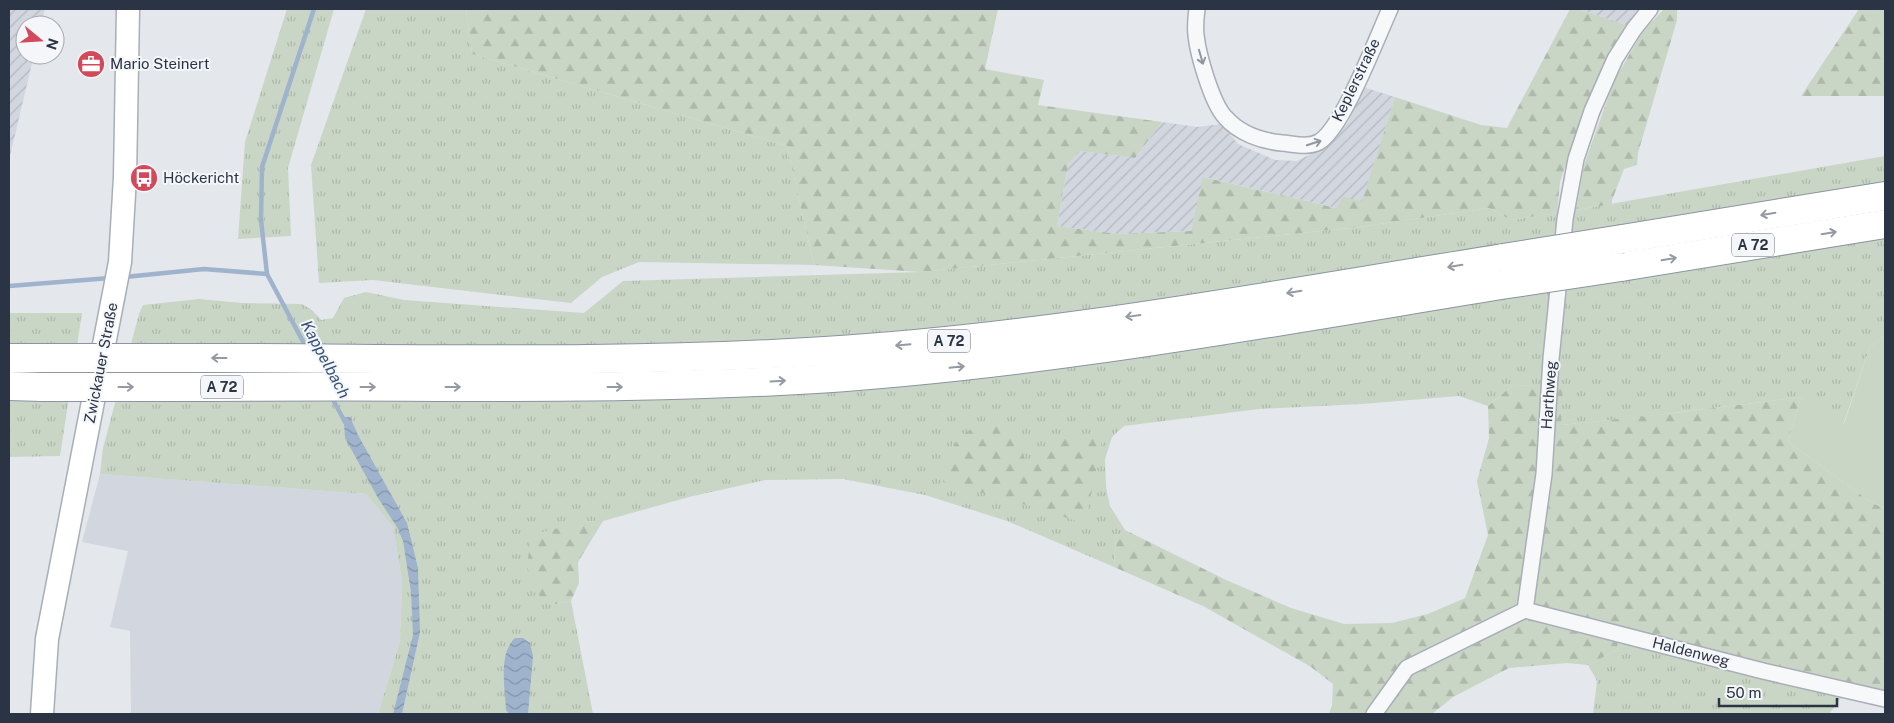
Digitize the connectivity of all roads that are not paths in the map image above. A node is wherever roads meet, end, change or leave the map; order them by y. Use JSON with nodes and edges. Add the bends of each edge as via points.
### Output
{"nodes":[{"id":1,"x":128,"y":9,"type":"edge"},
{"id":2,"x":1197,"y":9,"type":"edge"},
{"id":3,"x":1390,"y":9,"type":"edge"},
{"id":4,"x":1650,"y":9,"type":"edge"},
{"id":5,"x":1885,"y":196,"type":"edge"},
{"id":6,"x":1885,"y":224,"type":"edge"},
{"id":7,"x":9,"y":358,"type":"edge"},
{"id":8,"x":9,"y":386,"type":"edge"},
{"id":9,"x":1526,"y":610,"type":"junction"},
{"id":10,"x":1885,"y":699,"type":"edge"},
{"id":11,"x":42,"y":714,"type":"edge"},
{"id":12,"x":1374,"y":714,"type":"edge"}],
"edges":[{"from":1,"to":11,"type":"main road","name":"Zwickauer Straße","via":[[126,177],[120,262],[46,639]]},
{"from":2,"to":3,"type":"street","name":"Keplerstraße","one_way":true,"via":[[1195,34],[1200,55],[1217,106],[1225,118],[1251,137],[1309,146],[1320,142],[1340,116]]},
{"from":4,"to":9,"type":"street","name":"Harthweg","via":[[1615,59],[1592,111],[1576,159],[1564,234],[1551,359],[1544,474]]},
{"from":5,"to":7,"type":"highway","number":"A 72","one_way":true,"bridge":true,"via":[[1170,311],[947,341],[827,351],[668,358]]},
{"from":8,"to":6,"type":"highway","number":"A 72","one_way":true,"bridge":true,"via":[[669,386],[817,379],[1058,355]]},
{"from":9,"to":10,"type":"street","name":"Haldenweg"},
{"from":9,"to":12,"type":"street","via":[[1407,668]]}]}
